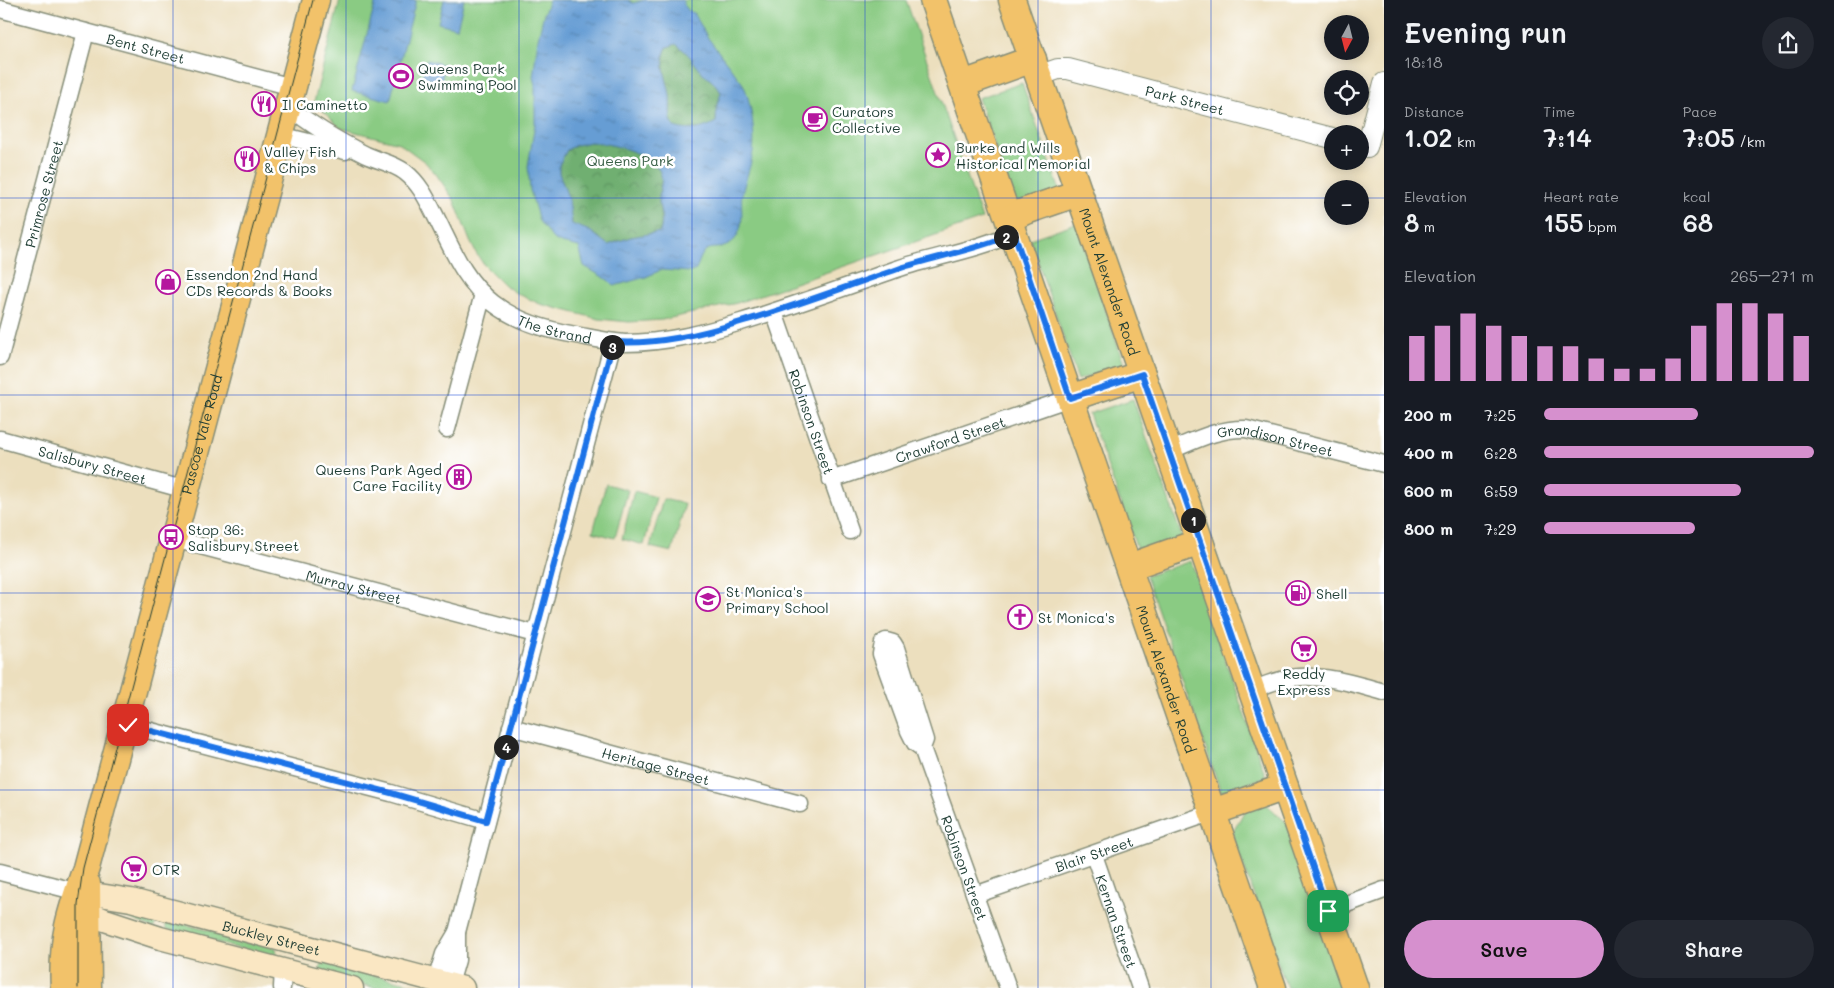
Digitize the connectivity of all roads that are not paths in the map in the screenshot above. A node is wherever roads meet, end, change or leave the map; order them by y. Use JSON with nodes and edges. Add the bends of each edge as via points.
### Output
{"nodes":[{"id":1,"x":316,"y":0,"type":"edge"},
{"id":2,"x":933,"y":0,"type":"edge"},
{"id":3,"x":1012,"y":0,"type":"edge"},
{"id":4,"x":0,"y":9,"type":"edge"},
{"id":5,"x":86,"y":32,"type":"junction"},
{"id":6,"x":1036,"y":68,"type":"junction"},
{"id":7,"x":1384,"y":83,"type":"edge"},
{"id":8,"x":963,"y":84,"type":"junction"},
{"id":9,"x":290,"y":96,"type":"junction"},
{"id":10,"x":280,"y":135,"type":"junction"},
{"id":11,"x":1324,"y":136,"type":"edge"},
{"id":12,"x":1370,"y":148,"type":"edge"},
{"id":13,"x":369,"y":156,"type":"junction"},
{"id":14,"x":1080,"y":199,"type":"junction"},
{"id":15,"x":1012,"y":226,"type":"junction"},
{"id":16,"x":483,"y":294,"type":"junction"},
{"id":17,"x":774,"y":312,"type":"junction"},
{"id":18,"x":613,"y":342,"type":"junction"},
{"id":19,"x":0,"y":357,"type":"edge"},
{"id":20,"x":1142,"y":374,"type":"junction"},
{"id":21,"x":1070,"y":398,"type":"junction"},
{"id":22,"x":447,"y":430,"type":"dead end"},
{"id":23,"x":0,"y":439,"type":"edge"},
{"id":24,"x":1169,"y":451,"type":"junction"},
{"id":25,"x":1384,"y":464,"type":"edge"},
{"id":26,"x":831,"y":480,"type":"junction"},
{"id":27,"x":186,"y":490,"type":"junction"},
{"id":28,"x":850,"y":530,"type":"dead end"},
{"id":29,"x":174,"y":539,"type":"junction"},
{"id":30,"x":1200,"y":542,"type":"junction"},
{"id":31,"x":1129,"y":567,"type":"junction"},
{"id":32,"x":535,"y":634,"type":"junction"},
{"id":33,"x":1251,"y":690,"type":"junction"},
{"id":34,"x":1384,"y":692,"type":"edge"},
{"id":35,"x":124,"y":724,"type":"junction"},
{"id":36,"x":511,"y":727,"type":"junction"},
{"id":37,"x":922,"y":748,"type":"junction"},
{"id":38,"x":1285,"y":787,"type":"junction"},
{"id":39,"x":800,"y":804,"type":"dead end"},
{"id":40,"x":1213,"y":812,"type":"junction"},
{"id":41,"x":486,"y":821,"type":"junction"},
{"id":42,"x":1094,"y":854,"type":"junction"},
{"id":43,"x":0,"y":872,"type":"edge"},
{"id":44,"x":1384,"y":890,"type":"edge"},
{"id":45,"x":85,"y":892,"type":"junction"},
{"id":46,"x":974,"y":895,"type":"junction"},
{"id":47,"x":161,"y":909,"type":"junction"},
{"id":48,"x":1328,"y":911,"type":"junction"},
{"id":49,"x":160,"y":938,"type":"junction"},
{"id":50,"x":290,"y":943,"type":"junction"},
{"id":51,"x":316,"y":949,"type":"junction"},
{"id":52,"x":282,"y":979,"type":"edge"},
{"id":53,"x":304,"y":982,"type":"edge"},
{"id":54,"x":446,"y":986,"type":"edge"},
{"id":55,"x":64,"y":988,"type":"edge"},
{"id":56,"x":88,"y":988,"type":"edge"},
{"id":57,"x":352,"y":988,"type":"edge"},
{"id":58,"x":1008,"y":988,"type":"edge"},
{"id":59,"x":1140,"y":988,"type":"edge"},
{"id":60,"x":1273,"y":988,"type":"edge"},
{"id":61,"x":1354,"y":988,"type":"edge"}],
"edges":[{"from":1,"to":9,"type":"main road","name":"Pascoe Vale Road"},
{"from":2,"to":8,"type":"main road","name":"Mount Alexander Road"},
{"from":3,"to":6,"type":"main road","name":"Mount Alexander Road"},
{"from":4,"to":5,"type":"street","name":"Bent Street"},
{"from":5,"to":9,"type":"street","name":"Bent Street"},
{"from":5,"to":19,"type":"street","name":"Primrose Street"},
{"from":6,"to":8,"type":"main road"},
{"from":6,"to":11,"type":"street","name":"Park Street","via":[[1068,69]]},
{"from":6,"to":14,"type":"main road","name":"Mount Alexander Road"},
{"from":7,"to":12,"type":"street"},
{"from":8,"to":15,"type":"main road","name":"Mount Alexander Road"},
{"from":9,"to":10,"type":"main road","name":"Pascoe Vale Road"},
{"from":9,"to":13,"type":"street","name":"The Strand","via":[[319,129]]},
{"from":10,"to":13,"type":"street","name":"The Strand"},
{"from":10,"to":27,"type":"main road","name":"Pascoe Vale Road"},
{"from":13,"to":16,"type":"street","name":"The Strand","via":[[404,171],[417,183],[459,263]]},
{"from":14,"to":15,"type":"main road","via":[[1023,212]]},
{"from":14,"to":20,"type":"main road","name":"Mount Alexander Road"},
{"from":15,"to":17,"type":"street","name":"The Strand","via":[[984,244],[922,261]]},
{"from":15,"to":21,"type":"main road","name":"Mount Alexander Road"},
{"from":16,"to":18,"type":"street","name":"The Strand","via":[[520,319],[560,332]]},
{"from":16,"to":22,"type":"street"},
{"from":17,"to":18,"type":"street","name":"The Strand","via":[[677,338]]},
{"from":17,"to":26,"type":"street","name":"Robinson Street"},
{"from":18,"to":32,"type":"street"},
{"from":20,"to":21,"type":"main road"},
{"from":20,"to":24,"type":"main road","name":"Mount Alexander Road"},
{"from":21,"to":26,"type":"street","name":"Crawford Street"},
{"from":21,"to":31,"type":"main road","name":"Mount Alexander Road"},
{"from":23,"to":27,"type":"street","name":"Salisbury Street"},
{"from":24,"to":25,"type":"street","name":"Grandison Street","via":[[1233,428]]},
{"from":24,"to":30,"type":"main road","name":"Mount Alexander Road"},
{"from":26,"to":28,"type":"street","name":"Robinson Street"},
{"from":27,"to":29,"type":"main road","name":"Pascoe Vale Road"},
{"from":29,"to":32,"type":"street","name":"Murray Street"},
{"from":29,"to":35,"type":"main road","name":"Pascoe Vale Road"},
{"from":30,"to":31,"type":"main road"},
{"from":30,"to":33,"type":"main road","name":"Mount Alexander Road"},
{"from":31,"to":40,"type":"main road","name":"Mount Alexander Road"},
{"from":32,"to":36,"type":"street"},
{"from":33,"to":34,"type":"street","via":[[1281,680],[1310,677],[1336,679]]},
{"from":33,"to":38,"type":"main road","name":"Mount Alexander Road"},
{"from":35,"to":41,"type":"street"},
{"from":35,"to":45,"type":"main road","name":"Pascoe Vale Road"},
{"from":36,"to":39,"type":"street","name":"Heritage Street"},
{"from":36,"to":41,"type":"street"},
{"from":37,"to":37,"type":"street","name":"Robinson Street","via":[[915,743],[909,731],[881,654],[886,641],[896,648],[925,740]]},
{"from":37,"to":46,"type":"street","name":"Robinson Street"},
{"from":38,"to":40,"type":"main road"},
{"from":38,"to":48,"type":"main road","name":"Mount Alexander Road"},
{"from":40,"to":42,"type":"street","name":"Blair Street"},
{"from":40,"to":60,"type":"main road","name":"Mount Alexander Road"},
{"from":41,"to":54,"type":"street","via":[[457,932],[444,954]]},
{"from":42,"to":46,"type":"street","name":"Blair Street"},
{"from":42,"to":59,"type":"street","name":"Kernan Street"},
{"from":43,"to":45,"type":"street","name":"Buckley Street"},
{"from":44,"to":48,"type":"street"},
{"from":45,"to":47,"type":"main road","name":"Buckley Street"},
{"from":45,"to":49,"type":"main road","name":"Buckley Street","via":[[105,920]]},
{"from":45,"to":55,"type":"main road","name":"Pascoe Vale Road","via":[[65,934]]},
{"from":45,"to":56,"type":"main road","name":"Pascoe Vale Road"},
{"from":46,"to":58,"type":"street","name":"Robinson Street"},
{"from":47,"to":49,"type":"main road"},
{"from":47,"to":50,"type":"main road","name":"Buckley Street"},
{"from":48,"to":61,"type":"main road","name":"Mount Alexander Road"},
{"from":49,"to":52,"type":"main road","name":"Buckley Street"},
{"from":50,"to":51,"type":"main road","name":"Buckley Street"},
{"from":50,"to":52,"type":"main road"},
{"from":51,"to":53,"type":"main road"},
{"from":51,"to":54,"type":"main road","name":"Buckley Street"},
{"from":52,"to":53,"type":"main road","name":"Buckley Street"},
{"from":53,"to":57,"type":"main road","name":"Buckley Street"}]}
